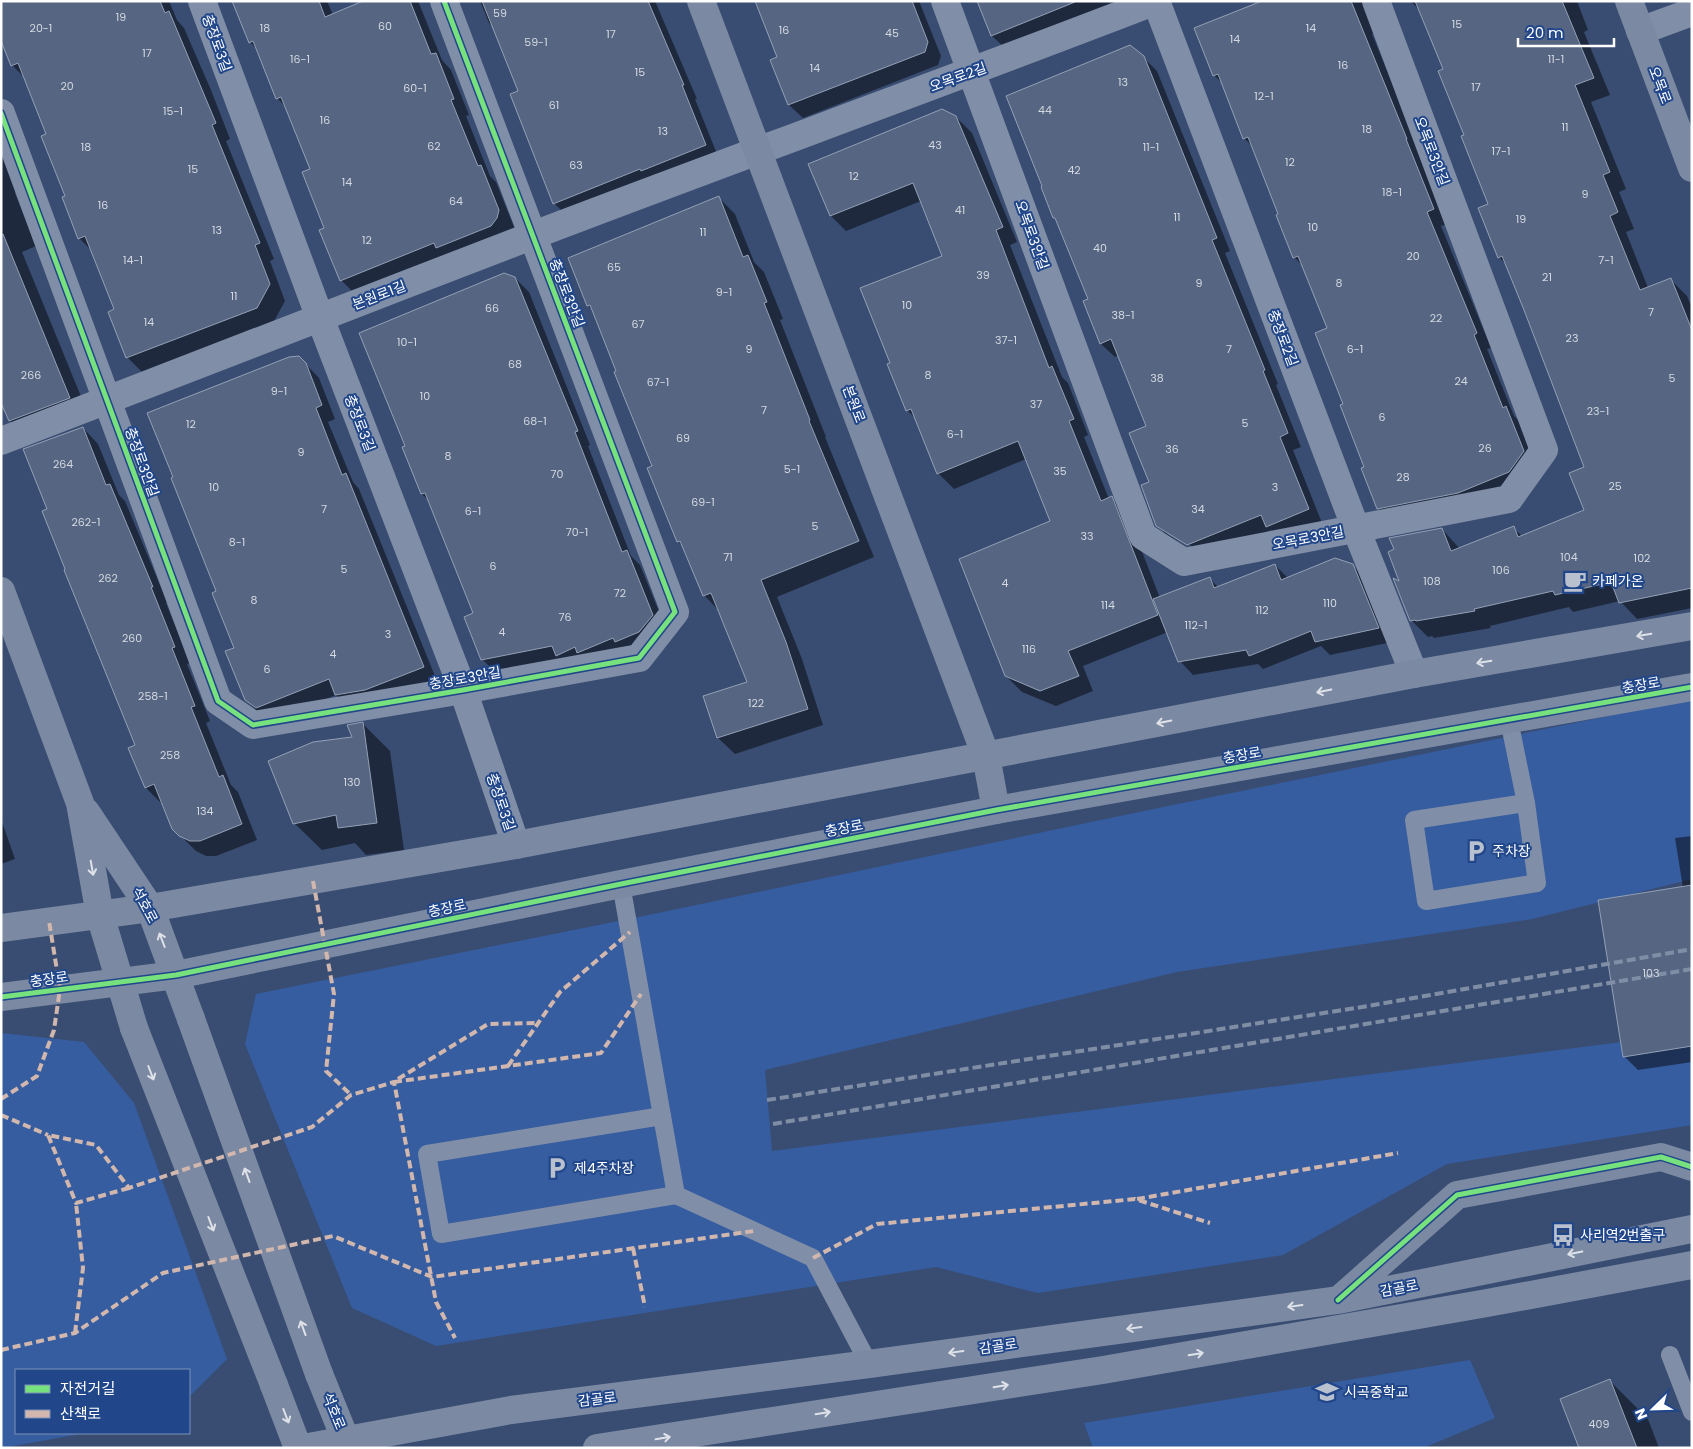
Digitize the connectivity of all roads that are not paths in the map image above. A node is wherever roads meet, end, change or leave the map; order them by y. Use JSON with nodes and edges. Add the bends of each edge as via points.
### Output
{"nodes":[{"id":1,"x":202,"y":1,"type":"edge"},
{"id":2,"x":444,"y":1,"type":"edge"},
{"id":3,"x":701,"y":1,"type":"edge"},
{"id":4,"x":945,"y":1,"type":"edge"},
{"id":5,"x":1156,"y":1,"type":"edge"},
{"id":6,"x":1376,"y":1,"type":"edge"},
{"id":7,"x":1629,"y":1,"type":"edge"},
{"id":8,"x":1692,"y":12,"type":"edge"},
{"id":9,"x":1640,"y":30,"type":"junction"},
{"id":10,"x":972,"y":72,"type":"junction"},
{"id":11,"x":1,"y":113,"type":"edge"},
{"id":12,"x":758,"y":150,"type":"junction"},
{"id":13,"x":1692,"y":168,"type":"edge"},
{"id":14,"x":533,"y":235,"type":"junction"},
{"id":15,"x":320,"y":318,"type":"junction"},
{"id":16,"x":108,"y":401,"type":"junction"},
{"id":17,"x":1,"y":441,"type":"edge"},
{"id":18,"x":1356,"y":529,"type":"junction"},
{"id":19,"x":1,"y":591,"type":"edge"},
{"id":20,"x":1692,"y":626,"type":"edge"},
{"id":21,"x":1414,"y":674,"type":"junction"},
{"id":22,"x":1692,"y":687,"type":"edge"},
{"id":23,"x":463,"y":690,"type":"junction"},
{"id":24,"x":1509,"y":720,"type":"junction"},
{"id":25,"x":986,"y":756,"type":"junction"},
{"id":26,"x":80,"y":803,"type":"junction"},
{"id":27,"x":1526,"y":803,"type":"junction"},
{"id":28,"x":996,"y":810,"type":"junction"},
{"id":29,"x":516,"y":845,"type":"junction"},
{"id":30,"x":622,"y":884,"type":"junction"},
{"id":31,"x":150,"y":908,"type":"junction"},
{"id":32,"x":100,"y":915,"type":"junction"},
{"id":33,"x":1,"y":928,"type":"edge"},
{"id":34,"x":176,"y":975,"type":"junction"},
{"id":35,"x":120,"y":981,"type":"junction"},
{"id":36,"x":1,"y":997,"type":"edge"},
{"id":37,"x":662,"y":1116,"type":"junction"},
{"id":38,"x":1692,"y":1167,"type":"edge"},
{"id":39,"x":676,"y":1195,"type":"junction"},
{"id":40,"x":1692,"y":1230,"type":"edge"},
{"id":41,"x":1692,"y":1265,"type":"edge"},
{"id":42,"x":1338,"y":1300,"type":"junction"},
{"id":43,"x":1670,"y":1355,"type":"dead end"},
{"id":44,"x":869,"y":1364,"type":"junction"},
{"id":45,"x":1692,"y":1412,"type":"edge"},
{"id":46,"x":347,"y":1444,"type":"edge"},
{"id":47,"x":298,"y":1448,"type":"edge"},
{"id":48,"x":303,"y":1448,"type":"edge"},
{"id":49,"x":597,"y":1448,"type":"edge"}],
"edges":[{"from":1,"to":15,"type":"street","name":"충장로3길"},
{"from":2,"to":14,"type":"street","name":"충장로3안길"},
{"from":3,"to":12,"type":"main road","name":"본원로"},
{"from":4,"to":10,"type":"street","name":"오목로3안길"},
{"from":5,"to":10,"type":"street","name":"오목로2길"},
{"from":5,"to":18,"type":"street","name":"충장로2길"},
{"from":6,"to":18,"type":"street","name":"오목로3안길","via":[[1544,450],[1509,499]]},
{"from":7,"to":9,"type":"main road","name":"오목로"},
{"from":8,"to":9,"type":"street"},
{"from":9,"to":13,"type":"main road","name":"오목로"},
{"from":10,"to":12,"type":"street","name":"오목로2길"},
{"from":10,"to":18,"type":"street","name":"오목로3안길","via":[[1144,536],[1184,562]]},
{"from":11,"to":16,"type":"street","name":"충장로3안길"},
{"from":12,"to":14,"type":"street","name":"본원로1길"},
{"from":12,"to":25,"type":"main road","name":"본원로"},
{"from":14,"to":15,"type":"street","name":"본원로1길"},
{"from":14,"to":23,"type":"street","name":"충장로3안길","via":[[675,612],[640,658]]},
{"from":15,"to":16,"type":"street","name":"본원로1길"},
{"from":15,"to":23,"type":"street","name":"충장로3길"},
{"from":16,"to":17,"type":"street","name":"본원로1길"},
{"from":16,"to":23,"type":"street","name":"충장로3안길","via":[[218,701],[253,726]]},
{"from":18,"to":21,"type":"street","name":"충장로2길"},
{"from":19,"to":26,"type":"main road","name":"석호로"},
{"from":20,"to":21,"type":"main road","one_way":true},
{"from":21,"to":25,"type":"main road","one_way":true},
{"from":22,"to":24,"type":"main road","name":"충장로"},
{"from":23,"to":29,"type":"street","name":"충장로3길"},
{"from":24,"to":27,"type":"lane"},
{"from":24,"to":28,"type":"main road","name":"충장로"},
{"from":25,"to":28,"type":"main road","name":"본원로"},
{"from":25,"to":29,"type":"main road"},
{"from":26,"to":31,"type":"main road","name":"석호로"},
{"from":26,"to":32,"type":"main road","name":"석호로","one_way":true},
{"from":27,"to":27,"type":"lane","via":[[1537,883],[1426,901],[1414,820]]},
{"from":28,"to":30,"type":"main road","name":"충장로"},
{"from":29,"to":31,"type":"main road"},
{"from":30,"to":34,"type":"main road","name":"충장로"},
{"from":30,"to":37,"type":"lane"},
{"from":31,"to":32,"type":"main road"},
{"from":34,"to":31,"type":"main road","name":"석호로","one_way":true},
{"from":32,"to":33,"type":"main road"},
{"from":32,"to":35,"type":"main road","name":"석호로"},
{"from":34,"to":35,"type":"main road","name":"충장로"},
{"from":46,"to":34,"type":"main road","name":"석호로","one_way":true,"bridge":true},
{"from":35,"to":36,"type":"main road","name":"충장로"},
{"from":35,"to":47,"type":"main road","name":"석호로","one_way":true,"bridge":true,"via":[[134,1028]]},
{"from":37,"to":39,"type":"lane"},
{"from":37,"to":39,"type":"lane","via":[[427,1154],[441,1234]]},
{"from":38,"to":42,"type":"main road","via":[[1660,1157],[1457,1195]]},
{"from":39,"to":44,"type":"lane","via":[[814,1258]]},
{"from":40,"to":42,"type":"main road","name":"감골로","one_way":true},
{"from":49,"to":41,"type":"main road","one_way":true,"via":[[1113,1368]]},
{"from":42,"to":44,"type":"main road","name":"감골로","one_way":true},
{"from":43,"to":45,"type":"lane"},
{"from":44,"to":46,"type":"main road","name":"감골로","via":[[511,1410]]},
{"from":46,"to":48,"type":"main road","name":"감골로"}]}
